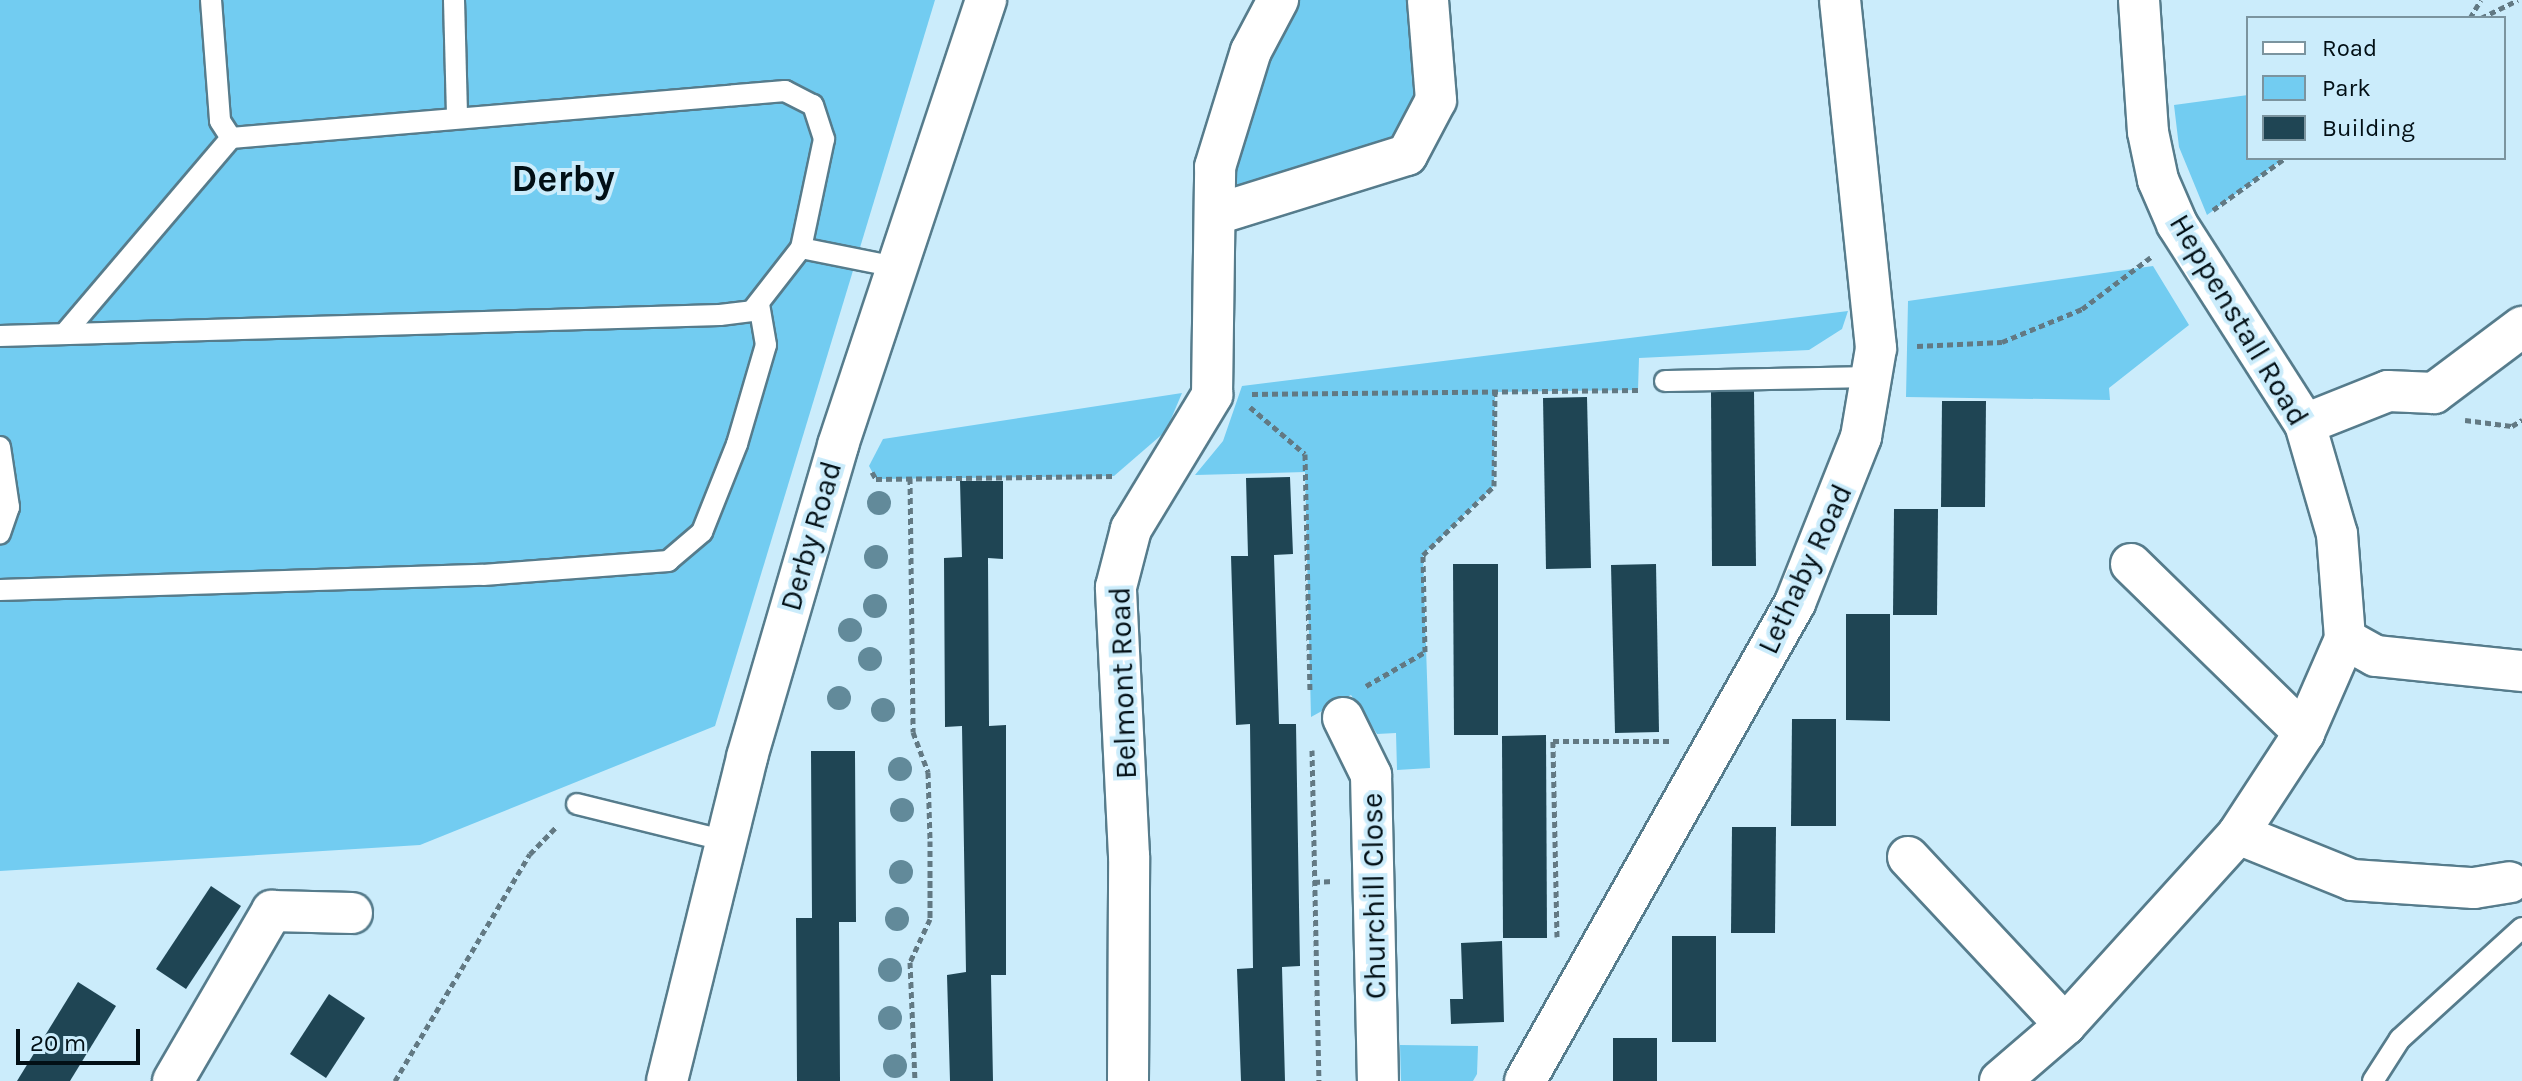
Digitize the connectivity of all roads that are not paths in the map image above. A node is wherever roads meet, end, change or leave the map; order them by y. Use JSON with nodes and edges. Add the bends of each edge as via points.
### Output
{"nodes":[{"id":1,"x":211,"y":0,"type":"edge"},
{"id":2,"x":454,"y":0,"type":"edge"},
{"id":3,"x":986,"y":0,"type":"edge"},
{"id":4,"x":1278,"y":0,"type":"edge"},
{"id":5,"x":1428,"y":0,"type":"edge"},
{"id":6,"x":1840,"y":0,"type":"edge"},
{"id":7,"x":2139,"y":0,"type":"edge"},
{"id":8,"x":457,"y":116,"type":"junction"},
{"id":9,"x":231,"y":138,"type":"junction"},
{"id":10,"x":1217,"y":214,"type":"junction"},
{"id":11,"x":801,"y":248,"type":"junction"},
{"id":12,"x":896,"y":267,"type":"junction"},
{"id":13,"x":759,"y":304,"type":"junction"},
{"id":14,"x":2522,"y":327,"type":"edge"},
{"id":15,"x":65,"y":333,"type":"junction"},
{"id":16,"x":0,"y":336,"type":"edge"},
{"id":17,"x":1875,"y":363,"type":"junction"},
{"id":18,"x":1665,"y":381,"type":"road end"},
{"id":19,"x":2305,"y":424,"type":"junction"},
{"id":20,"x":0,"y":447,"type":"edge"},
{"id":21,"x":0,"y":533,"type":"edge"},
{"id":22,"x":2131,"y":564,"type":"dead end"},
{"id":23,"x":0,"y":590,"type":"edge"},
{"id":24,"x":2345,"y":639,"type":"junction"},
{"id":25,"x":2522,"y":671,"type":"edge"},
{"id":26,"x":1329,"y":712,"type":"road end"},
{"id":27,"x":2304,"y":733,"type":"junction"},
{"id":28,"x":577,"y":804,"type":"road end"},
{"id":29,"x":2238,"y":834,"type":"junction"},
{"id":30,"x":726,"y":841,"type":"junction"},
{"id":31,"x":1908,"y":857,"type":"dead end"},
{"id":32,"x":2510,"y":882,"type":"dead end"},
{"id":33,"x":352,"y":913,"type":"dead end"},
{"id":34,"x":2522,"y":928,"type":"edge"},
{"id":35,"x":2065,"y":1025,"type":"junction"},
{"id":36,"x":173,"y":1081,"type":"edge"},
{"id":37,"x":667,"y":1081,"type":"edge"},
{"id":38,"x":1128,"y":1081,"type":"edge"},
{"id":39,"x":1378,"y":1081,"type":"edge"},
{"id":40,"x":1525,"y":1081,"type":"edge"},
{"id":41,"x":2000,"y":1081,"type":"edge"},
{"id":42,"x":2373,"y":1081,"type":"edge"}],
"edges":[{"from":1,"to":9,"type":"lane","via":[[220,121]]},
{"from":2,"to":8,"type":"lane"},
{"from":3,"to":12,"type":"street","name":"Derby Road"},
{"from":4,"to":10,"type":"street","name":"Belmont Road","via":[[1251,51],[1215,167]]},
{"from":5,"to":10,"type":"street","via":[[1436,100],[1407,155]]},
{"from":6,"to":17,"type":"street","name":"Lethaby Road"},
{"from":7,"to":19,"type":"street","name":"Heppenstall Road","via":[[2148,132],[2158,180],[2183,232]]},
{"from":8,"to":9,"type":"lane"},
{"from":8,"to":11,"type":"lane","via":[[739,94],[804,98],[824,139]]},
{"from":9,"to":15,"type":"lane"},
{"from":10,"to":38,"type":"street","name":"Belmont Road","via":[[1212,395],[1131,529],[1116,587],[1129,856]]},
{"from":11,"to":12,"type":"lane"},
{"from":11,"to":13,"type":"lane"},
{"from":12,"to":30,"type":"street","name":"Derby Road","via":[[838,445]]},
{"from":13,"to":15,"type":"lane","via":[[720,315]]},
{"from":13,"to":23,"type":"lane","via":[[766,345],[737,444],[702,532],[668,561],[451,576]]},
{"from":14,"to":19,"type":"street","via":[[2434,393],[2388,391]]},
{"from":15,"to":16,"type":"lane"},
{"from":17,"to":18,"type":"lane"},
{"from":17,"to":40,"type":"street","name":"Lethaby Road","via":[[1843,493],[1801,590]]},
{"from":19,"to":24,"type":"street","name":"Heppenstall Road","via":[[2337,534]]},
{"from":20,"to":21,"type":"lane","via":[[9,507]]},
{"from":22,"to":27,"type":"street"},
{"from":24,"to":25,"type":"street","via":[[2376,656]]},
{"from":24,"to":27,"type":"street"},
{"from":26,"to":39,"type":"street","name":"Churchill Close","via":[[1371,775]]},
{"from":27,"to":29,"type":"street"},
{"from":28,"to":30,"type":"lane"},
{"from":29,"to":32,"type":"street","via":[[2352,880],[2474,888]]},
{"from":29,"to":35,"type":"street"},
{"from":30,"to":37,"type":"street","name":"Derby Road"},
{"from":31,"to":35,"type":"street"},
{"from":33,"to":36,"type":"street","via":[[272,911]]},
{"from":34,"to":42,"type":"lane","via":[[2400,1039]]},
{"from":35,"to":41,"type":"street"}]}
